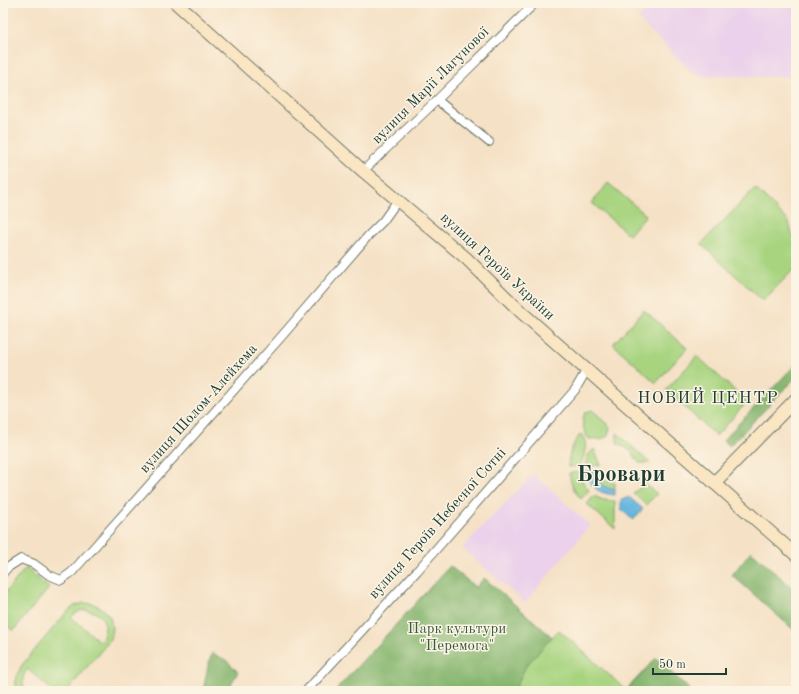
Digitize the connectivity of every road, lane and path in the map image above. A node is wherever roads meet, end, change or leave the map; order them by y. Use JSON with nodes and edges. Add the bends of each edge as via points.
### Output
{"nodes":[{"id":1,"x":176,"y":3,"type":"edge"},
{"id":2,"x":535,"y":3,"type":"edge"},
{"id":3,"x":437,"y":100,"type":"junction"},
{"id":4,"x":489,"y":142,"type":"dead end"},
{"id":5,"x":363,"y":171,"type":"junction"},
{"id":6,"x":398,"y":200,"type":"junction"},
{"id":7,"x":586,"y":371,"type":"junction"},
{"id":8,"x":796,"y":399,"type":"edge"},
{"id":9,"x":714,"y":483,"type":"junction"},
{"id":10,"x":796,"y":556,"type":"edge"},
{"id":11,"x":3,"y":573,"type":"edge"},
{"id":12,"x":306,"y":691,"type":"edge"}],
"edges":[{"from":1,"to":5,"type":"main road","name":"вулиця Героїв України"},
{"from":2,"to":3,"type":"street","name":"вулиця Марії Лагунової"},
{"from":3,"to":4,"type":"street"},
{"from":3,"to":5,"type":"street","name":"вулиця Марії Лагунової"},
{"from":5,"to":6,"type":"main road","name":"вулиця Героїв України"},
{"from":6,"to":7,"type":"main road","name":"вулиця Героїв України","via":[[466,258],[520,312]]},
{"from":6,"to":11,"type":"street","name":"вулиця Шолом-Алейхема","via":[[291,326],[72,572],[60,580],[34,564],[21,560]]},
{"from":7,"to":9,"type":"main road","name":"вулиця Героїв України"},
{"from":7,"to":12,"type":"street","name":"вулиця Героїв Небесної Сотні","via":[[575,390],[422,565]]},
{"from":8,"to":9,"type":"main road"},
{"from":9,"to":10,"type":"main road","name":"вулиця Героїв України"}]}
